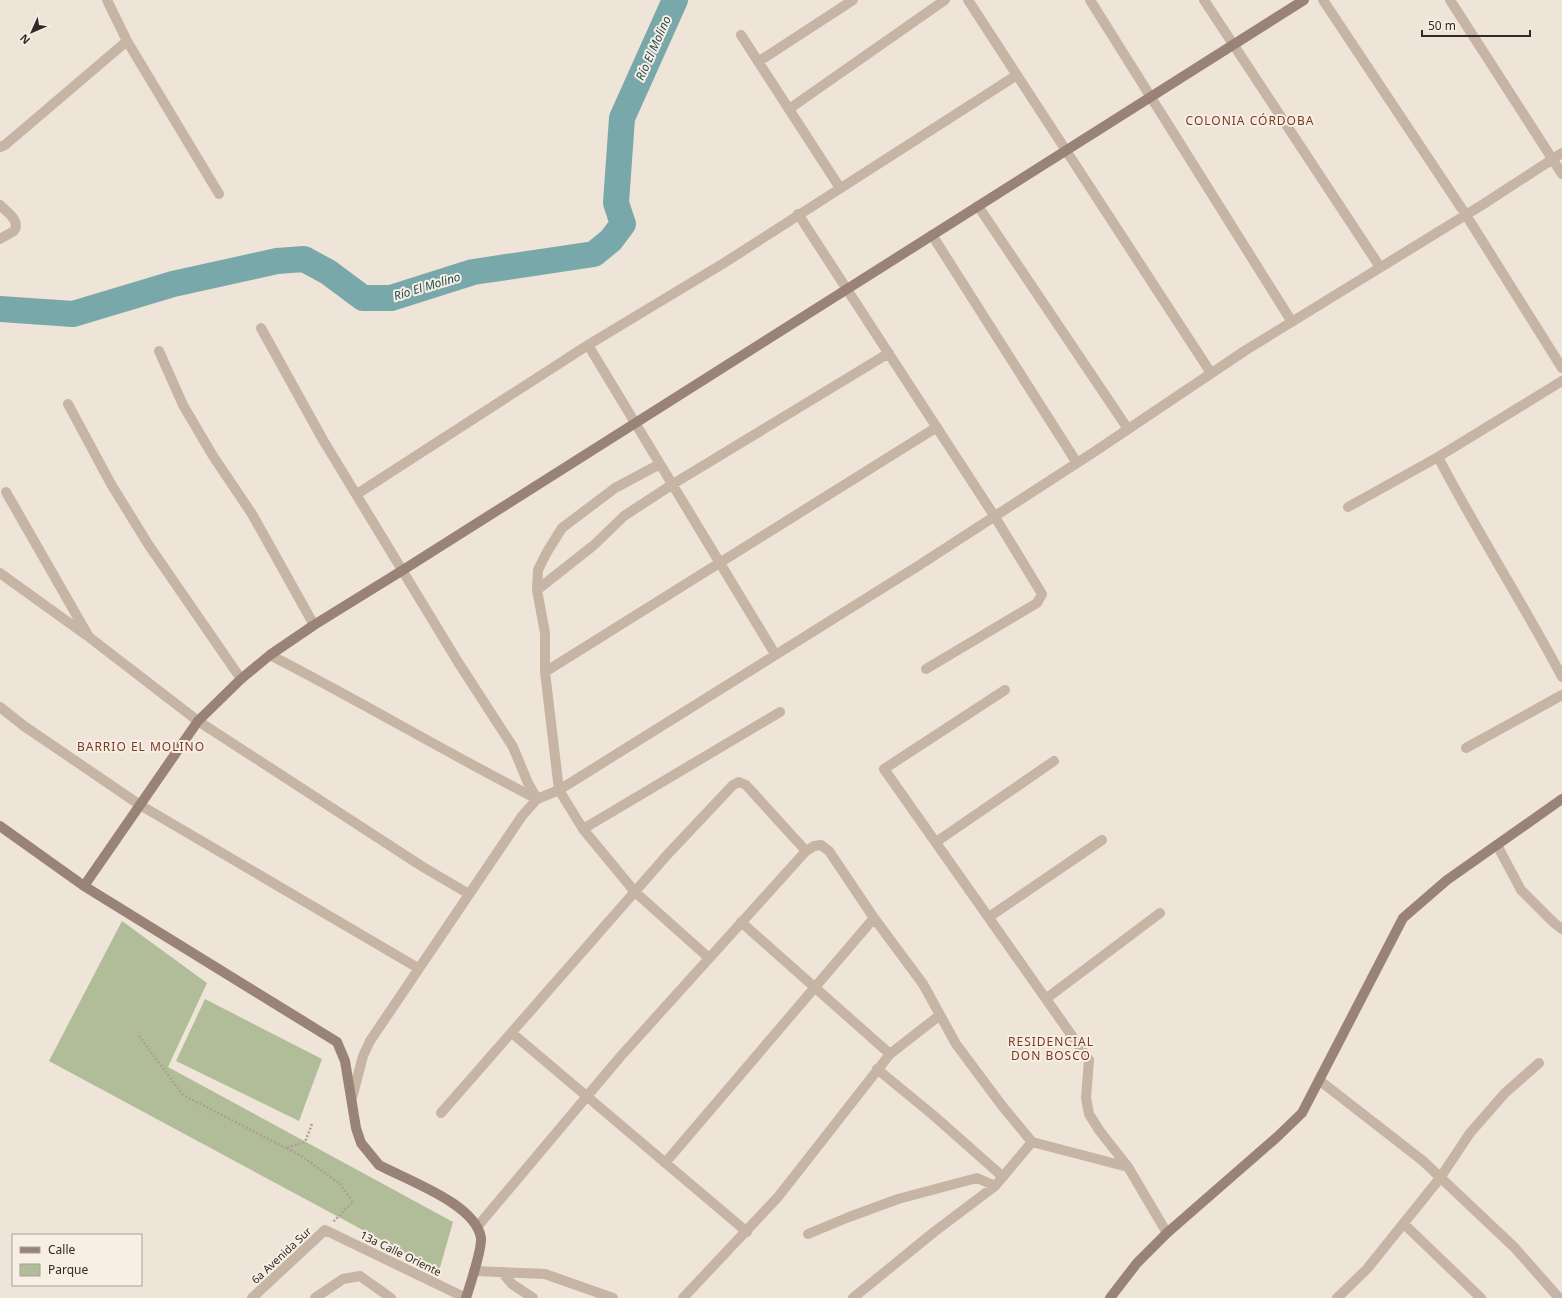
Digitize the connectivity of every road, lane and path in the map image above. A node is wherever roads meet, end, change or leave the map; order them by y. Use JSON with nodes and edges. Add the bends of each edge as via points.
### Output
{"nodes":[{"id":1,"x":107,"y":0,"type":"edge"},
{"id":2,"x":853,"y":0,"type":"edge"},
{"id":3,"x":945,"y":0,"type":"edge"},
{"id":4,"x":968,"y":0,"type":"edge"},
{"id":5,"x":1090,"y":0,"type":"edge"},
{"id":6,"x":1204,"y":0,"type":"edge"},
{"id":7,"x":1304,"y":0,"type":"edge"},
{"id":8,"x":1323,"y":0,"type":"edge"},
{"id":9,"x":1450,"y":0,"type":"edge"},
{"id":10,"x":741,"y":35,"type":"dead end"},
{"id":11,"x":127,"y":41,"type":"junction"},
{"id":12,"x":1233,"y":45,"type":"junction"},
{"id":13,"x":758,"y":62,"type":"junction"},
{"id":14,"x":1017,"y":75,"type":"junction"},
{"id":15,"x":1150,"y":98,"type":"junction"},
{"id":16,"x":789,"y":109,"type":"junction"},
{"id":17,"x":0,"y":147,"type":"edge"},
{"id":18,"x":1065,"y":151,"type":"junction"},
{"id":19,"x":1562,"y":153,"type":"edge"},
{"id":20,"x":1552,"y":159,"type":"junction"},
{"id":21,"x":1562,"y":174,"type":"edge"},
{"id":22,"x":840,"y":188,"type":"junction"},
{"id":23,"x":219,"y":194,"type":"dead end"},
{"id":24,"x":0,"y":204,"type":"edge"},
{"id":25,"x":978,"y":206,"type":"junction"},
{"id":26,"x":798,"y":214,"type":"junction"},
{"id":27,"x":1466,"y":215,"type":"junction"},
{"id":28,"x":932,"y":236,"type":"junction"},
{"id":29,"x":0,"y":239,"type":"edge"},
{"id":30,"x":1380,"y":268,"type":"junction"},
{"id":31,"x":847,"y":289,"type":"junction"},
{"id":32,"x":1292,"y":322,"type":"junction"},
{"id":33,"x":261,"y":328,"type":"dead end"},
{"id":34,"x":588,"y":345,"type":"junction"},
{"id":35,"x":159,"y":351,"type":"dead end"},
{"id":36,"x":889,"y":353,"type":"junction"},
{"id":37,"x":1562,"y":368,"type":"edge"},
{"id":38,"x":1211,"y":373,"type":"junction"},
{"id":39,"x":1562,"y":381,"type":"edge"},
{"id":40,"x":68,"y":404,"type":"dead end"},
{"id":41,"x":636,"y":423,"type":"junction"},
{"id":42,"x":937,"y":427,"type":"junction"},
{"id":43,"x":1128,"y":429,"type":"junction"},
{"id":44,"x":1438,"y":457,"type":"junction"},
{"id":45,"x":1077,"y":463,"type":"junction"},
{"id":46,"x":660,"y":464,"type":"junction"},
{"id":47,"x":672,"y":484,"type":"junction"},
{"id":48,"x":6,"y":492,"type":"dead end"},
{"id":49,"x":357,"y":494,"type":"junction"},
{"id":50,"x":1348,"y":507,"type":"dead end"},
{"id":51,"x":995,"y":517,"type":"junction"},
{"id":52,"x":719,"y":563,"type":"junction"},
{"id":53,"x":403,"y":570,"type":"junction"},
{"id":54,"x":0,"y":573,"type":"edge"},
{"id":55,"x":537,"y":590,"type":"junction"},
{"id":56,"x":314,"y":625,"type":"junction"},
{"id":57,"x":89,"y":637,"type":"junction"},
{"id":58,"x":775,"y":654,"type":"junction"},
{"id":59,"x":270,"y":655,"type":"junction"},
{"id":60,"x":926,"y":670,"type":"dead end"},
{"id":61,"x":545,"y":672,"type":"junction"},
{"id":62,"x":1562,"y":677,"type":"edge"},
{"id":63,"x":241,"y":679,"type":"junction"},
{"id":64,"x":1005,"y":690,"type":"dead end"},
{"id":65,"x":1562,"y":694,"type":"edge"},
{"id":66,"x":0,"y":707,"type":"edge"},
{"id":67,"x":780,"y":712,"type":"dead end"},
{"id":68,"x":198,"y":721,"type":"junction"},
{"id":69,"x":1466,"y":748,"type":"dead end"},
{"id":70,"x":1054,"y":761,"type":"dead end"},
{"id":71,"x":559,"y":790,"type":"junction"},
{"id":72,"x":537,"y":799,"type":"junction"},
{"id":73,"x":1562,"y":799,"type":"edge"},
{"id":74,"x":140,"y":805,"type":"junction"},
{"id":75,"x":0,"y":826,"type":"edge"},
{"id":76,"x":583,"y":829,"type":"junction"},
{"id":77,"x":1102,"y":840,"type":"dead end"},
{"id":78,"x":936,"y":842,"type":"junction"},
{"id":79,"x":1497,"y":845,"type":"junction"},
{"id":80,"x":806,"y":851,"type":"junction"},
{"id":81,"x":84,"y":886,"type":"junction"},
{"id":82,"x":634,"y":892,"type":"junction"},
{"id":83,"x":469,"y":894,"type":"junction"},
{"id":84,"x":1160,"y":913,"type":"dead end"},
{"id":85,"x":989,"y":917,"type":"junction"},
{"id":86,"x":874,"y":918,"type":"junction"},
{"id":87,"x":741,"y":922,"type":"junction"},
{"id":88,"x":1562,"y":929,"type":"edge"},
{"id":89,"x":709,"y":958,"type":"junction"},
{"id":90,"x":418,"y":968,"type":"junction"},
{"id":91,"x":815,"y":988,"type":"junction"},
{"id":92,"x":1046,"y":998,"type":"junction"},
{"id":93,"x":940,"y":1014,"type":"junction"},
{"id":94,"x":512,"y":1032,"type":"junction"},
{"id":95,"x":139,"y":1036,"type":"dead end"},
{"id":96,"x":890,"y":1054,"type":"junction"},
{"id":97,"x":1539,"y":1063,"type":"dead end"},
{"id":98,"x":877,"y":1069,"type":"junction"},
{"id":99,"x":1319,"y":1080,"type":"junction"},
{"id":100,"x":587,"y":1096,"type":"junction"},
{"id":101,"x":352,"y":1098,"type":"junction"},
{"id":102,"x":441,"y":1113,"type":"dead end"},
{"id":103,"x":312,"y":1124,"type":"dead end"},
{"id":104,"x":1032,"y":1142,"type":"junction"},
{"id":105,"x":286,"y":1148,"type":"junction"},
{"id":106,"x":665,"y":1163,"type":"junction"},
{"id":107,"x":1128,"y":1167,"type":"junction"},
{"id":108,"x":1003,"y":1177,"type":"junction"},
{"id":109,"x":1440,"y":1178,"type":"junction"},
{"id":110,"x":996,"y":1186,"type":"junction"},
{"id":111,"x":1404,"y":1224,"type":"junction"},
{"id":112,"x":478,"y":1227,"type":"junction"},
{"id":113,"x":325,"y":1230,"type":"junction"},
{"id":114,"x":748,"y":1232,"type":"junction"},
{"id":115,"x":1167,"y":1233,"type":"junction"},
{"id":116,"x":808,"y":1234,"type":"dead end"},
{"id":117,"x":474,"y":1271,"type":"junction"},
{"id":118,"x":502,"y":1272,"type":"junction"},
{"id":119,"x":252,"y":1298,"type":"edge"},
{"id":120,"x":315,"y":1298,"type":"edge"},
{"id":121,"x":391,"y":1298,"type":"edge"},
{"id":122,"x":466,"y":1298,"type":"edge"},
{"id":123,"x":533,"y":1298,"type":"edge"},
{"id":124,"x":613,"y":1298,"type":"edge"},
{"id":125,"x":684,"y":1298,"type":"edge"},
{"id":126,"x":853,"y":1298,"type":"edge"},
{"id":127,"x":1110,"y":1298,"type":"edge"},
{"id":128,"x":1336,"y":1298,"type":"edge"},
{"id":129,"x":1481,"y":1298,"type":"edge"},
{"id":130,"x":1559,"y":1298,"type":"edge"}],
"edges":[{"from":1,"to":11,"type":"street"},
{"from":2,"to":13,"type":"street"},
{"from":3,"to":16,"type":"street"},
{"from":4,"to":14,"type":"street"},
{"from":5,"to":15,"type":"street"},
{"from":6,"to":12,"type":"street"},
{"from":7,"to":12,"type":"street"},
{"from":8,"to":27,"type":"street"},
{"from":9,"to":20,"type":"street"},
{"from":10,"to":13,"type":"street"},
{"from":11,"to":17,"type":"street"},
{"from":11,"to":23,"type":"street"},
{"from":12,"to":15,"type":"street"},
{"from":12,"to":30,"type":"street"},
{"from":13,"to":16,"type":"street"},
{"from":14,"to":18,"type":"street"},
{"from":14,"to":22,"type":"street"},
{"from":15,"to":18,"type":"street"},
{"from":15,"to":32,"type":"street"},
{"from":16,"to":22,"type":"street"},
{"from":18,"to":25,"type":"street"},
{"from":18,"to":38,"type":"street"},
{"from":19,"to":20,"type":"street"},
{"from":20,"to":21,"type":"street"},
{"from":20,"to":27,"type":"street"},
{"from":22,"to":26,"type":"street"},
{"from":24,"to":29,"type":"street","via":[[16,224],[14,231]]},
{"from":25,"to":28,"type":"street"},
{"from":25,"to":43,"type":"street"},
{"from":26,"to":31,"type":"street"},
{"from":26,"to":34,"type":"street","via":[[724,263]]},
{"from":27,"to":30,"type":"street"},
{"from":27,"to":37,"type":"street"},
{"from":28,"to":31,"type":"street"},
{"from":28,"to":45,"type":"street"},
{"from":30,"to":32,"type":"street"},
{"from":31,"to":36,"type":"street"},
{"from":31,"to":41,"type":"street"},
{"from":32,"to":38,"type":"street"},
{"from":33,"to":49,"type":"street"},
{"from":34,"to":41,"type":"street"},
{"from":34,"to":49,"type":"street"},
{"from":35,"to":56,"type":"street","via":[[183,405],[252,514]]},
{"from":36,"to":42,"type":"street"},
{"from":36,"to":47,"type":"street"},
{"from":38,"to":43,"type":"street"},
{"from":39,"to":44,"type":"street"},
{"from":40,"to":63,"type":"street","via":[[111,484],[148,544]]},
{"from":41,"to":46,"type":"street"},
{"from":41,"to":53,"type":"street"},
{"from":42,"to":51,"type":"street"},
{"from":42,"to":52,"type":"street"},
{"from":43,"to":45,"type":"street"},
{"from":44,"to":50,"type":"street"},
{"from":44,"to":62,"type":"street","via":[[1470,518]]},
{"from":45,"to":51,"type":"street"},
{"from":46,"to":47,"type":"street"},
{"from":46,"to":55,"type":"street","via":[[615,488],[562,528],[538,570]]},
{"from":47,"to":52,"type":"street"},
{"from":47,"to":55,"type":"street","via":[[624,516],[594,545]]},
{"from":48,"to":57,"type":"street"},
{"from":49,"to":53,"type":"street"},
{"from":51,"to":58,"type":"street"},
{"from":51,"to":60,"type":"street","via":[[1042,594],[1037,603],[1025,611]]},
{"from":52,"to":58,"type":"street"},
{"from":52,"to":61,"type":"street"},
{"from":53,"to":56,"type":"street"},
{"from":53,"to":72,"type":"street","via":[[513,747]]},
{"from":54,"to":57,"type":"street"},
{"from":55,"to":61,"type":"street","via":[[545,633]]},
{"from":56,"to":59,"type":"street"},
{"from":57,"to":68,"type":"street"},
{"from":58,"to":71,"type":"street"},
{"from":59,"to":63,"type":"street"},
{"from":59,"to":72,"type":"street"},
{"from":61,"to":71,"type":"street"},
{"from":63,"to":68,"type":"street"},
{"from":64,"to":78,"type":"street","via":[[884,769]]},
{"from":65,"to":69,"type":"street"},
{"from":66,"to":74,"type":"street"},
{"from":67,"to":76,"type":"street"},
{"from":68,"to":74,"type":"street"},
{"from":68,"to":83,"type":"street"},
{"from":70,"to":78,"type":"street"},
{"from":71,"to":72,"type":"street"},
{"from":71,"to":76,"type":"street"},
{"from":72,"to":83,"type":"street","via":[[522,816]]},
{"from":73,"to":79,"type":"street"},
{"from":74,"to":81,"type":"street"},
{"from":74,"to":90,"type":"street"},
{"from":75,"to":81,"type":"street"},
{"from":76,"to":82,"type":"street"},
{"from":77,"to":85,"type":"street"},
{"from":78,"to":85,"type":"street"},
{"from":79,"to":88,"type":"street","via":[[1521,890]]},
{"from":79,"to":99,"type":"street","via":[[1446,880],[1403,918]]},
{"from":80,"to":82,"type":"street","via":[[746,785],[739,782],[733,785]]},
{"from":80,"to":86,"type":"street","via":[[821,845],[829,851]]},
{"from":80,"to":87,"type":"street"},
{"from":81,"to":101,"type":"street","via":[[337,1042],[345,1061]]},
{"from":82,"to":89,"type":"street"},
{"from":82,"to":94,"type":"street"},
{"from":83,"to":90,"type":"street"},
{"from":84,"to":92,"type":"street"},
{"from":85,"to":92,"type":"street"},
{"from":86,"to":91,"type":"street"},
{"from":86,"to":93,"type":"street","via":[[923,984]]},
{"from":87,"to":89,"type":"street"},
{"from":87,"to":91,"type":"street"},
{"from":89,"to":100,"type":"street"},
{"from":90,"to":101,"type":"street","via":[[370,1041],[363,1056]]},
{"from":91,"to":96,"type":"street"},
{"from":91,"to":106,"type":"street"},
{"from":92,"to":107,"type":"street","via":[[1090,1060],[1086,1098],[1089,1114]]},
{"from":93,"to":96,"type":"street"},
{"from":93,"to":104,"type":"street","via":[[956,1044]]},
{"from":94,"to":100,"type":"street"},
{"from":94,"to":102,"type":"street"},
{"from":95,"to":105,"type":"path","via":[[183,1095]]},
{"from":96,"to":98,"type":"street"},
{"from":97,"to":109,"type":"street","via":[[1505,1093],[1470,1133]]},
{"from":98,"to":108,"type":"street"},
{"from":98,"to":114,"type":"street","via":[[778,1198]]},
{"from":99,"to":109,"type":"street","via":[[1423,1161]]},
{"from":99,"to":115,"type":"street","via":[[1302,1113]]},
{"from":100,"to":106,"type":"street"},
{"from":100,"to":112,"type":"street"},
{"from":101,"to":112,"type":"street","via":[[356,1128],[361,1143],[370,1156],[385,1168],[450,1201]]},
{"from":103,"to":105,"type":"path","via":[[305,1142]]},
{"from":104,"to":107,"type":"street"},
{"from":104,"to":108,"type":"street"},
{"from":105,"to":113,"type":"path","via":[[340,1184],[353,1202]]},
{"from":106,"to":114,"type":"street"},
{"from":107,"to":115,"type":"street"},
{"from":108,"to":110,"type":"street"},
{"from":109,"to":111,"type":"street"},
{"from":109,"to":130,"type":"street","via":[[1515,1248]]},
{"from":110,"to":116,"type":"street","via":[[977,1178],[898,1199]]},
{"from":110,"to":126,"type":"street","via":[[934,1232]]},
{"from":111,"to":128,"type":"street","via":[[1367,1269]]},
{"from":111,"to":129,"type":"street"},
{"from":112,"to":117,"type":"street","via":[[481,1240]]},
{"from":113,"to":119,"type":"street","name":"6a Avenida Sur"},
{"from":113,"to":122,"type":"street","name":"13a Calle Oriente"},
{"from":114,"to":125,"type":"street"},
{"from":115,"to":127,"type":"street","via":[[1137,1263]]},
{"from":117,"to":118,"type":"street"},
{"from":117,"to":122,"type":"street"},
{"from":118,"to":123,"type":"street","via":[[512,1284]]},
{"from":118,"to":124,"type":"street","via":[[545,1274]]},
{"from":120,"to":121,"type":"street","via":[[343,1279],[360,1276]]}]}
